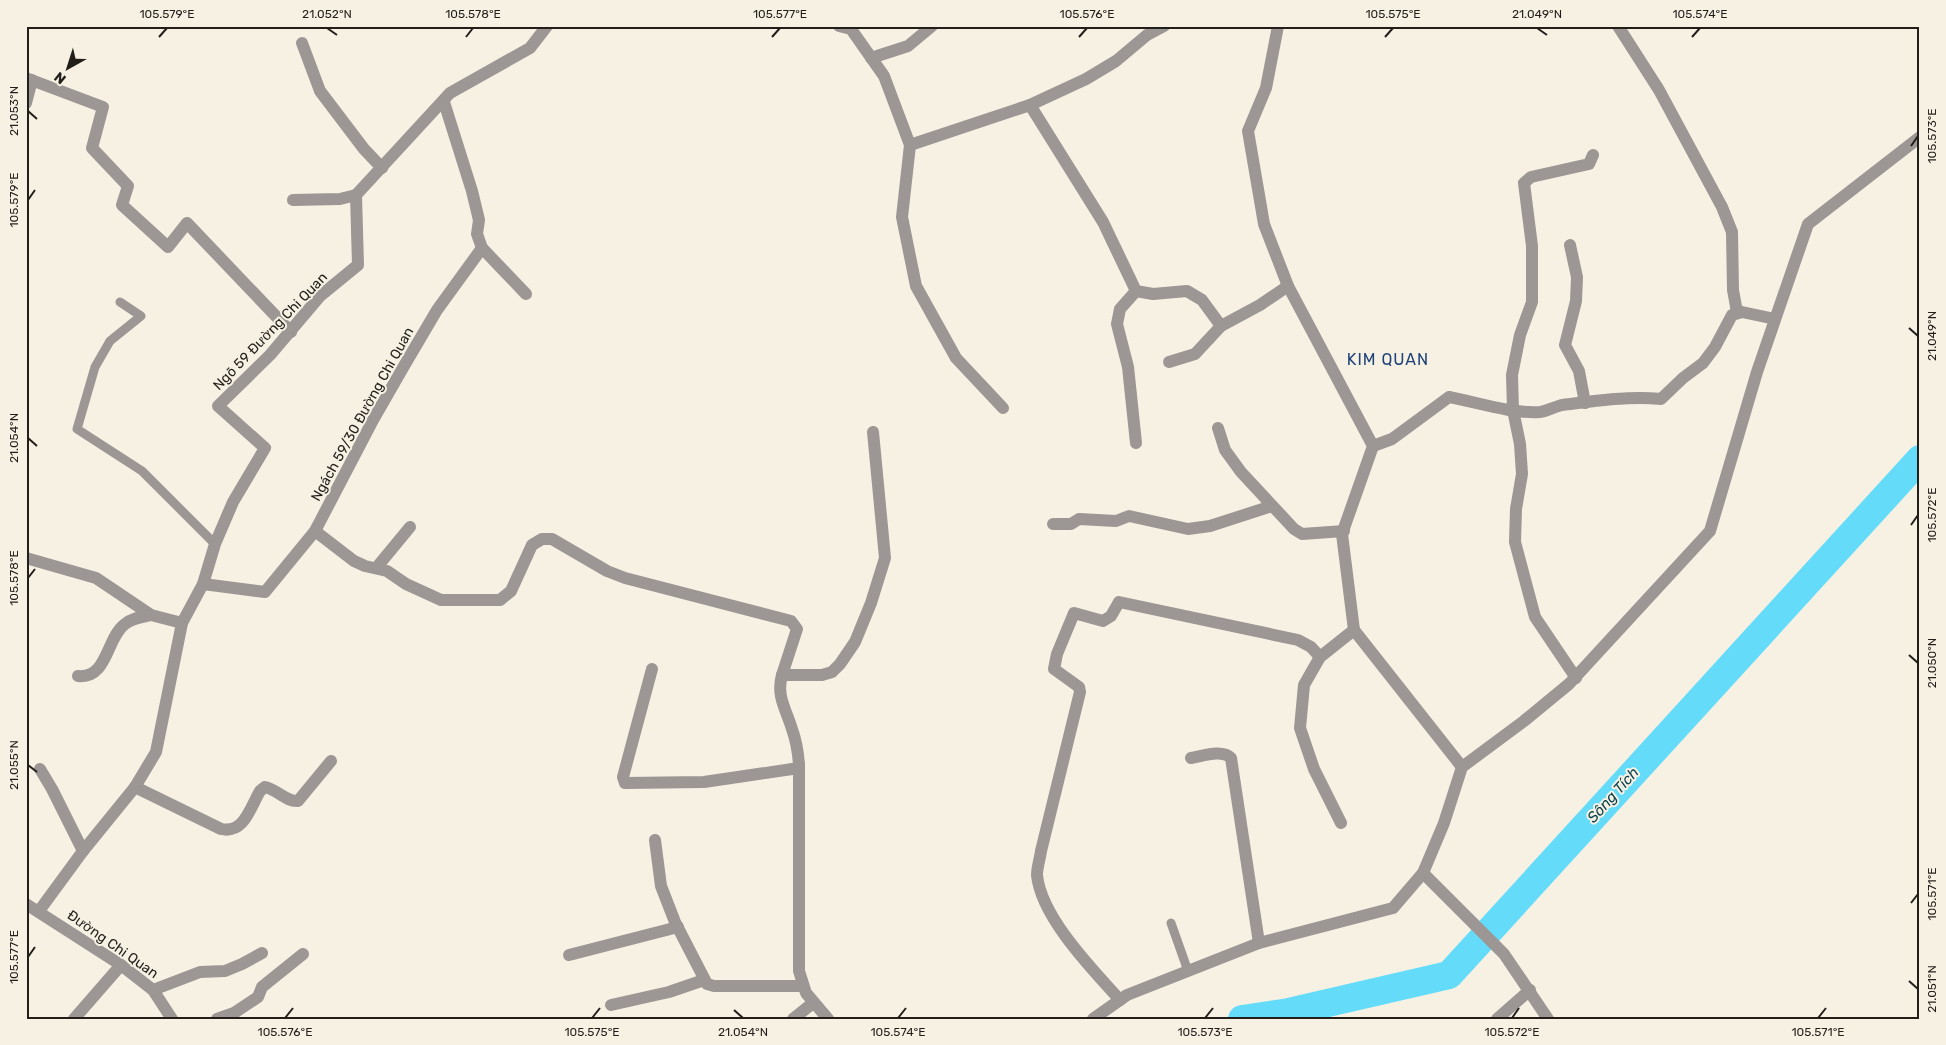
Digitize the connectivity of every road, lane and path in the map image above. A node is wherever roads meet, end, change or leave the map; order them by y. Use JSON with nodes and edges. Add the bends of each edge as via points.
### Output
{"nodes":[{"id":1,"x":547,"y":26,"type":"edge"},
{"id":2,"x":932,"y":26,"type":"edge"},
{"id":3,"x":1164,"y":26,"type":"edge"},
{"id":4,"x":1278,"y":26,"type":"edge"},
{"id":5,"x":1618,"y":26,"type":"edge"},
{"id":6,"x":847,"y":27,"type":"edge"},
{"id":7,"x":302,"y":42,"type":"dead end"},
{"id":8,"x":871,"y":58,"type":"junction"},
{"id":9,"x":29,"y":79,"type":"edge"},
{"id":10,"x":444,"y":102,"type":"junction"},
{"id":11,"x":26,"y":104,"type":"edge"},
{"id":12,"x":1030,"y":105,"type":"junction"},
{"id":13,"x":1920,"y":138,"type":"edge"},
{"id":14,"x":910,"y":145,"type":"junction"},
{"id":15,"x":1593,"y":154,"type":"dead end"},
{"id":16,"x":382,"y":168,"type":"junction"},
{"id":17,"x":356,"y":195,"type":"junction"},
{"id":18,"x":293,"y":200,"type":"dead end"},
{"id":19,"x":1570,"y":245,"type":"dead end"},
{"id":20,"x":482,"y":248,"type":"junction"},
{"id":21,"x":1288,"y":286,"type":"junction"},
{"id":22,"x":1136,"y":291,"type":"junction"},
{"id":23,"x":526,"y":294,"type":"dead end"},
{"id":24,"x":120,"y":302,"type":"dead end"},
{"id":25,"x":1737,"y":312,"type":"junction"},
{"id":26,"x":1775,"y":319,"type":"junction"},
{"id":27,"x":1221,"y":326,"type":"junction"},
{"id":28,"x":291,"y":332,"type":"junction"},
{"id":29,"x":1169,"y":362,"type":"dead end"},
{"id":30,"x":1585,"y":403,"type":"junction"},
{"id":31,"x":1003,"y":408,"type":"dead end"},
{"id":32,"x":1512,"y":410,"type":"junction"},
{"id":33,"x":1218,"y":428,"type":"dead end"},
{"id":34,"x":873,"y":432,"type":"dead end"},
{"id":35,"x":1136,"y":443,"type":"dead end"},
{"id":36,"x":1373,"y":446,"type":"junction"},
{"id":37,"x":1272,"y":506,"type":"junction"},
{"id":38,"x":1053,"y":524,"type":"dead end"},
{"id":39,"x":410,"y":526,"type":"dead end"},
{"id":40,"x":315,"y":531,"type":"junction"},
{"id":41,"x":1344,"y":531,"type":"junction"},
{"id":42,"x":215,"y":544,"type":"junction"},
{"id":43,"x":26,"y":558,"type":"edge"},
{"id":44,"x":377,"y":567,"type":"junction"},
{"id":45,"x":204,"y":584,"type":"junction"},
{"id":46,"x":151,"y":615,"type":"junction"},
{"id":47,"x":182,"y":623,"type":"junction"},
{"id":48,"x":1354,"y":630,"type":"junction"},
{"id":49,"x":1320,"y":657,"type":"junction"},
{"id":50,"x":652,"y":669,"type":"dead end"},
{"id":51,"x":78,"y":676,"type":"dead end"},
{"id":52,"x":782,"y":676,"type":"junction"},
{"id":53,"x":1576,"y":678,"type":"junction"},
{"id":54,"x":1191,"y":758,"type":"dead end"},
{"id":55,"x":330,"y":761,"type":"dead end"},
{"id":56,"x":1462,"y":767,"type":"junction"},
{"id":57,"x":799,"y":768,"type":"junction"},
{"id":58,"x":40,"y":769,"type":"dead end"},
{"id":59,"x":135,"y":787,"type":"junction"},
{"id":60,"x":1341,"y":823,"type":"dead end"},
{"id":61,"x":655,"y":840,"type":"dead end"},
{"id":62,"x":83,"y":851,"type":"junction"},
{"id":63,"x":1423,"y":873,"type":"junction"},
{"id":64,"x":26,"y":904,"type":"edge"},
{"id":65,"x":40,"y":912,"type":"junction"},
{"id":66,"x":1171,"y":923,"type":"dead end"},
{"id":67,"x":678,"y":927,"type":"junction"},
{"id":68,"x":1260,"y":943,"type":"junction"},
{"id":69,"x":262,"y":953,"type":"dead end"},
{"id":70,"x":303,"y":954,"type":"dead end"},
{"id":71,"x":569,"y":955,"type":"dead end"},
{"id":72,"x":121,"y":965,"type":"junction"},
{"id":73,"x":1188,"y":971,"type":"junction"},
{"id":74,"x":704,"y":980,"type":"junction"},
{"id":75,"x":802,"y":986,"type":"junction"},
{"id":76,"x":153,"y":990,"type":"junction"},
{"id":77,"x":1530,"y":990,"type":"junction"},
{"id":78,"x":1120,"y":1000,"type":"junction"},
{"id":79,"x":813,"y":1004,"type":"junction"},
{"id":80,"x":611,"y":1005,"type":"dead end"},
{"id":81,"x":74,"y":1019,"type":"edge"},
{"id":82,"x":172,"y":1019,"type":"edge"},
{"id":83,"x":217,"y":1019,"type":"edge"},
{"id":84,"x":793,"y":1019,"type":"edge"},
{"id":85,"x":828,"y":1019,"type":"edge"},
{"id":86,"x":1093,"y":1019,"type":"edge"},
{"id":87,"x":1497,"y":1019,"type":"edge"},
{"id":88,"x":1548,"y":1019,"type":"edge"}],
"edges":[{"from":1,"to":10,"type":"street","via":[[530,48],[466,83]]},
{"from":2,"to":8,"type":"street","via":[[908,46]]},
{"from":3,"to":12,"type":"street","via":[[1086,79]]},
{"from":4,"to":21,"type":"street","via":[[1266,88],[1248,131],[1264,224]]},
{"from":5,"to":25,"type":"street","via":[[1659,90],[1722,207],[1732,232],[1733,290]]},
{"from":6,"to":8,"type":"street"},
{"from":7,"to":16,"type":"street","via":[[320,91]]},
{"from":8,"to":14,"type":"street","via":[[884,76]]},
{"from":9,"to":11,"type":"street"},
{"from":9,"to":28,"type":"street","via":[[103,107],[92,148],[128,186],[122,205],[168,247],[187,222]]},
{"from":10,"to":16,"type":"street"},
{"from":10,"to":20,"type":"street","via":[[479,220],[476,234]]},
{"from":12,"to":14,"type":"street"},
{"from":12,"to":22,"type":"street","via":[[1104,222]]},
{"from":13,"to":26,"type":"street","via":[[1808,224]]},
{"from":14,"to":31,"type":"street","via":[[902,217],[916,286],[956,358]]},
{"from":15,"to":32,"type":"street","via":[[1589,164],[1531,177],[1524,183],[1532,246],[1532,302],[1520,335],[1512,375]]},
{"from":16,"to":17,"type":"street"},
{"from":17,"to":18,"type":"street","via":[[340,199]]},
{"from":17,"to":28,"type":"street","name":"Ngõ 59 Đường Chi Quan","via":[[358,265],[320,296]]},
{"from":19,"to":30,"type":"street","via":[[1577,276],[1576,301],[1565,345],[1579,371]]},
{"from":20,"to":23,"type":"street"},
{"from":20,"to":40,"type":"street","name":"Ngách 59/30 Đường Chi Quan","via":[[437,310],[373,420]]},
{"from":21,"to":27,"type":"street"},
{"from":21,"to":36,"type":"street"},
{"from":22,"to":27,"type":"street","via":[[1152,294],[1187,291],[1202,300]]},
{"from":22,"to":35,"type":"street","via":[[1120,309],[1117,324],[1128,367]]},
{"from":24,"to":42,"type":"lane","via":[[141,316],[110,341],[95,367],[77,429],[142,471]]},
{"from":25,"to":26,"type":"street"},
{"from":25,"to":30,"type":"street","via":[[1729,318],[1703,364],[1661,399]]},
{"from":26,"to":53,"type":"street","via":[[1710,531]]},
{"from":27,"to":29,"type":"street","via":[[1194,354]]},
{"from":28,"to":42,"type":"street","name":"Ngõ 59 Đường Chi Quan","via":[[218,406],[266,448],[233,502]]},
{"from":30,"to":32,"type":"street","via":[[1540,412]]},
{"from":32,"to":36,"type":"street","via":[[1449,397],[1392,439]]},
{"from":32,"to":53,"type":"street","via":[[1520,444],[1522,474],[1515,542],[1535,617]]},
{"from":33,"to":37,"type":"street","via":[[1225,450]]},
{"from":34,"to":52,"type":"street","via":[[885,558],[871,603],[846,657],[832,672]]},
{"from":36,"to":41,"type":"street"},
{"from":37,"to":38,"type":"street","via":[[1210,526],[1188,529],[1129,516],[1116,521],[1079,519],[1071,524]]},
{"from":37,"to":41,"type":"street","via":[[1302,534]]},
{"from":39,"to":44,"type":"street"},
{"from":40,"to":44,"type":"street","via":[[354,561]]},
{"from":40,"to":45,"type":"street","name":"Ngách 59/30 Đường Chi Quan","via":[[265,592]]},
{"from":41,"to":48,"type":"street"},
{"from":42,"to":45,"type":"street","name":"Ngõ 59 Đường Chi Quan"},
{"from":43,"to":46,"type":"street","via":[[96,578]]},
{"from":44,"to":52,"type":"street","via":[[441,600],[500,600],[510,591],[532,545],[542,539],[552,539],[607,571],[791,621],[797,629]]},
{"from":45,"to":47,"type":"street","name":"Ngõ 59 Đường Chi Quan"},
{"from":46,"to":47,"type":"street"},
{"from":46,"to":51,"type":"street","via":[[124,625],[97,670],[87,677]]},
{"from":47,"to":59,"type":"street","name":"Ngõ 59 Đường Chi Quan","via":[[156,752]]},
{"from":48,"to":49,"type":"street"},
{"from":48,"to":56,"type":"street"},
{"from":49,"to":60,"type":"street","via":[[1304,685],[1300,728],[1314,769]]},
{"from":49,"to":78,"type":"street","via":[[1298,640],[1119,602],[1111,616],[1103,621],[1074,613],[1054,669],[1079,687],[1080,692],[1037,874],[1058,928]]},
{"from":50,"to":57,"type":"street","via":[[623,777],[626,783],[704,782]]},
{"from":52,"to":57,"type":"street","via":[[780,697],[793,732]]},
{"from":53,"to":56,"type":"street","via":[[1524,722]]},
{"from":54,"to":68,"type":"street","via":[[1225,754],[1231,758]]},
{"from":55,"to":59,"type":"street","via":[[298,801],[291,801],[265,787],[240,827],[232,832]]},
{"from":56,"to":63,"type":"street"},
{"from":57,"to":75,"type":"street","via":[[799,971]]},
{"from":58,"to":62,"type":"street"},
{"from":59,"to":62,"type":"street","name":"Ngõ 59 Đường Chi Quan"},
{"from":61,"to":67,"type":"street","via":[[661,886]]},
{"from":62,"to":65,"type":"street","name":"Ngõ 59 Đường Chi Quan"},
{"from":63,"to":68,"type":"street","via":[[1394,908]]},
{"from":63,"to":77,"type":"street","via":[[1504,954]]},
{"from":64,"to":65,"type":"street","name":"Đường Chi Quan"},
{"from":65,"to":72,"type":"street","name":"Đường Chi Quan"},
{"from":66,"to":73,"type":"lane"},
{"from":67,"to":71,"type":"street"},
{"from":67,"to":74,"type":"street"},
{"from":68,"to":73,"type":"street"},
{"from":69,"to":76,"type":"street","via":[[225,971],[200,972]]},
{"from":70,"to":83,"type":"street","via":[[262,987],[258,997],[234,1013]]},
{"from":72,"to":76,"type":"street","name":"Đường Chi Quan"},
{"from":72,"to":81,"type":"street"},
{"from":73,"to":78,"type":"street"},
{"from":74,"to":75,"type":"street","via":[[714,986]]},
{"from":74,"to":80,"type":"street","via":[[669,992]]},
{"from":75,"to":79,"type":"street"},
{"from":76,"to":82,"type":"street","name":"Đường Chi Quan"},
{"from":77,"to":87,"type":"street"},
{"from":77,"to":88,"type":"street"},
{"from":78,"to":86,"type":"street"},
{"from":79,"to":84,"type":"street"},
{"from":79,"to":85,"type":"street"}]}
